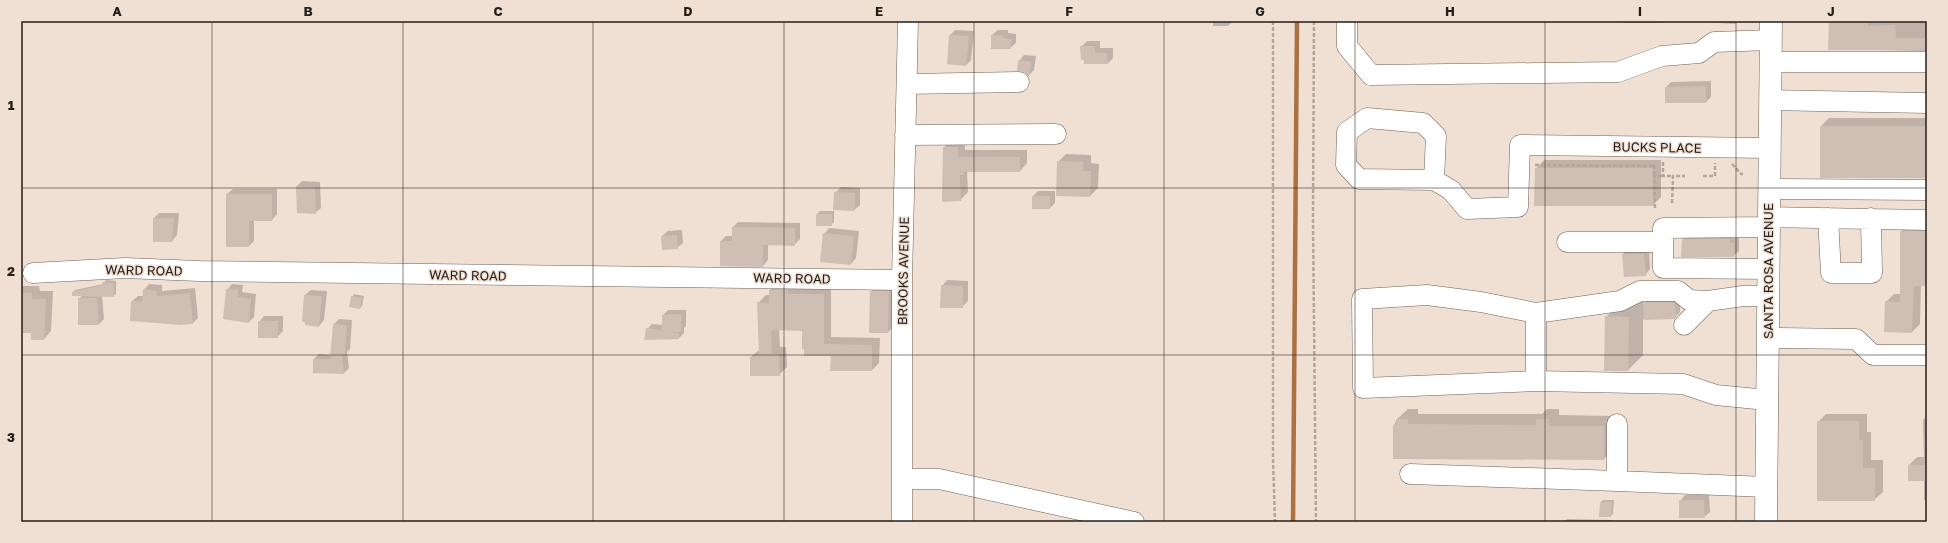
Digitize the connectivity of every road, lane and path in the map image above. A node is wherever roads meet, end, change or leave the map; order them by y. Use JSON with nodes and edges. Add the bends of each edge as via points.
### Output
{"nodes":[{"id":1,"x":908,"y":21,"type":"edge"},
{"id":2,"x":1273,"y":21,"type":"edge"},
{"id":3,"x":1314,"y":21,"type":"edge"},
{"id":4,"x":1347,"y":21,"type":"edge"},
{"id":5,"x":1771,"y":30,"type":"edge"},
{"id":6,"x":1771,"y":62,"type":"junction"},
{"id":7,"x":1927,"y":62,"type":"edge"},
{"id":8,"x":1019,"y":82,"type":"dead end"},
{"id":9,"x":906,"y":84,"type":"junction"},
{"id":10,"x":1770,"y":100,"type":"junction"},
{"id":11,"x":1927,"y":103,"type":"edge"},
{"id":12,"x":1056,"y":134,"type":"dead end"},
{"id":13,"x":905,"y":135,"type":"junction"},
{"id":14,"x":1769,"y":148,"type":"junction"},
{"id":15,"x":1715,"y":159,"type":"dead end"},
{"id":16,"x":1654,"y":160,"type":"dead end"},
{"id":17,"x":1730,"y":163,"type":"dead end"},
{"id":18,"x":1535,"y":165,"type":"dead end"},
{"id":19,"x":1654,"y":166,"type":"junction"},
{"id":20,"x":1663,"y":171,"type":"dead end"},
{"id":21,"x":1743,"y":174,"type":"dead end"},
{"id":22,"x":1654,"y":176,"type":"junction"},
{"id":23,"x":1664,"y":176,"type":"junction"},
{"id":24,"x":1673,"y":176,"type":"junction"},
{"id":25,"x":1685,"y":176,"type":"dead end"},
{"id":26,"x":1703,"y":176,"type":"dead end"},
{"id":27,"x":1434,"y":180,"type":"junction"},
{"id":28,"x":1769,"y":189,"type":"junction"},
{"id":29,"x":1927,"y":190,"type":"edge"},
{"id":30,"x":1672,"y":203,"type":"dead end"},
{"id":31,"x":1655,"y":208,"type":"dead end"},
{"id":32,"x":1828,"y":218,"type":"junction"},
{"id":33,"x":1871,"y":218,"type":"junction"},
{"id":34,"x":1927,"y":220,"type":"edge"},
{"id":35,"x":1769,"y":222,"type":"junction"},
{"id":36,"x":1567,"y":242,"type":"dead end"},
{"id":37,"x":1663,"y":242,"type":"junction"},
{"id":38,"x":1768,"y":269,"type":"junction"},
{"id":39,"x":33,"y":273,"type":"dead end"},
{"id":40,"x":902,"y":280,"type":"junction"},
{"id":41,"x":1768,"y":296,"type":"junction"},
{"id":42,"x":1708,"y":301,"type":"junction"},
{"id":43,"x":1536,"y":313,"type":"junction"},
{"id":44,"x":1684,"y":324,"type":"dead end"},
{"id":45,"x":1768,"y":338,"type":"junction"},
{"id":46,"x":1927,"y":355,"type":"edge"},
{"id":47,"x":1536,"y":381,"type":"junction"},
{"id":48,"x":1767,"y":400,"type":"junction"},
{"id":49,"x":1617,"y":424,"type":"dead end"},
{"id":50,"x":1410,"y":474,"type":"dead end"},
{"id":51,"x":902,"y":480,"type":"junction"},
{"id":52,"x":1617,"y":481,"type":"junction"},
{"id":53,"x":1766,"y":487,"type":"junction"},
{"id":54,"x":902,"y":522,"type":"edge"},
{"id":55,"x":1134,"y":522,"type":"edge"},
{"id":56,"x":1275,"y":522,"type":"edge"},
{"id":57,"x":1316,"y":522,"type":"edge"},
{"id":58,"x":1766,"y":522,"type":"edge"}],
"edges":[{"from":1,"to":9,"type":"street","name":"BROOKS AVENUE"},
{"from":2,"to":56,"type":"path"},
{"from":3,"to":57,"type":"path"},
{"from":4,"to":5,"type":"street","via":[[1347,46],[1371,75],[1618,72],[1662,56],[1699,53],[1714,42]]},
{"from":5,"to":6,"type":"main road","name":"SANTA ROSA AVENUE"},
{"from":6,"to":7,"type":"street"},
{"from":6,"to":10,"type":"main road","name":"SANTA ROSA AVENUE"},
{"from":8,"to":9,"type":"street"},
{"from":9,"to":13,"type":"street","name":"BROOKS AVENUE"},
{"from":10,"to":11,"type":"street"},
{"from":10,"to":14,"type":"main road","name":"SANTA ROSA AVENUE"},
{"from":12,"to":13,"type":"street"},
{"from":13,"to":40,"type":"street","name":"BROOKS AVENUE"},
{"from":14,"to":27,"type":"street","name":"BUCKS PLACE","via":[[1520,145],[1518,207],[1467,209],[1451,190]]},
{"from":14,"to":28,"type":"main road","name":"SANTA ROSA AVENUE"},
{"from":15,"to":26,"type":"path","via":[[1715,176]]},
{"from":16,"to":19,"type":"path"},
{"from":17,"to":21,"type":"path"},
{"from":18,"to":19,"type":"path"},
{"from":19,"to":22,"type":"path"},
{"from":20,"to":23,"type":"path"},
{"from":22,"to":23,"type":"path"},
{"from":22,"to":31,"type":"path"},
{"from":23,"to":24,"type":"path"},
{"from":24,"to":25,"type":"path"},
{"from":24,"to":30,"type":"path"},
{"from":27,"to":27,"type":"street","via":[[1359,179],[1346,165],[1347,132],[1367,118],[1423,123],[1436,136]]},
{"from":28,"to":29,"type":"street"},
{"from":28,"to":35,"type":"main road","name":"SANTA ROSA AVENUE"},
{"from":32,"to":33,"type":"street"},
{"from":32,"to":33,"type":"street","via":[[1831,273],[1872,273]]},
{"from":32,"to":35,"type":"street"},
{"from":33,"to":34,"type":"street"},
{"from":35,"to":37,"type":"street","via":[[1663,228]]},
{"from":35,"to":38,"type":"main road","name":"SANTA ROSA AVENUE"},
{"from":36,"to":37,"type":"street"},
{"from":37,"to":38,"type":"street","via":[[1663,268]]},
{"from":38,"to":41,"type":"main road","name":"SANTA ROSA AVENUE"},
{"from":39,"to":40,"type":"street","name":"WARD ROAD","via":[[125,268],[199,272]]},
{"from":40,"to":51,"type":"street","name":"BROOKS AVENUE"},
{"from":41,"to":42,"type":"street","via":[[1743,296]]},
{"from":41,"to":45,"type":"main road","name":"SANTA ROSA AVENUE"},
{"from":42,"to":43,"type":"street","via":[[1689,300],[1678,291],[1640,290],[1620,301]]},
{"from":42,"to":44,"type":"street"},
{"from":43,"to":47,"type":"street"},
{"from":43,"to":47,"type":"street","via":[[1427,295],[1362,299],[1363,388]]},
{"from":45,"to":46,"type":"street","via":[[1856,339],[1873,355]]},
{"from":45,"to":48,"type":"main road","name":"SANTA ROSA AVENUE"},
{"from":47,"to":48,"type":"street","via":[[1683,384],[1716,395]]},
{"from":48,"to":53,"type":"main road","name":"SANTA ROSA AVENUE"},
{"from":49,"to":52,"type":"street"},
{"from":50,"to":52,"type":"street"},
{"from":51,"to":54,"type":"street","name":"BROOKS AVENUE"},
{"from":51,"to":55,"type":"street","via":[[939,479]]},
{"from":52,"to":53,"type":"street"},
{"from":53,"to":58,"type":"main road","name":"SANTA ROSA AVENUE"}]}
